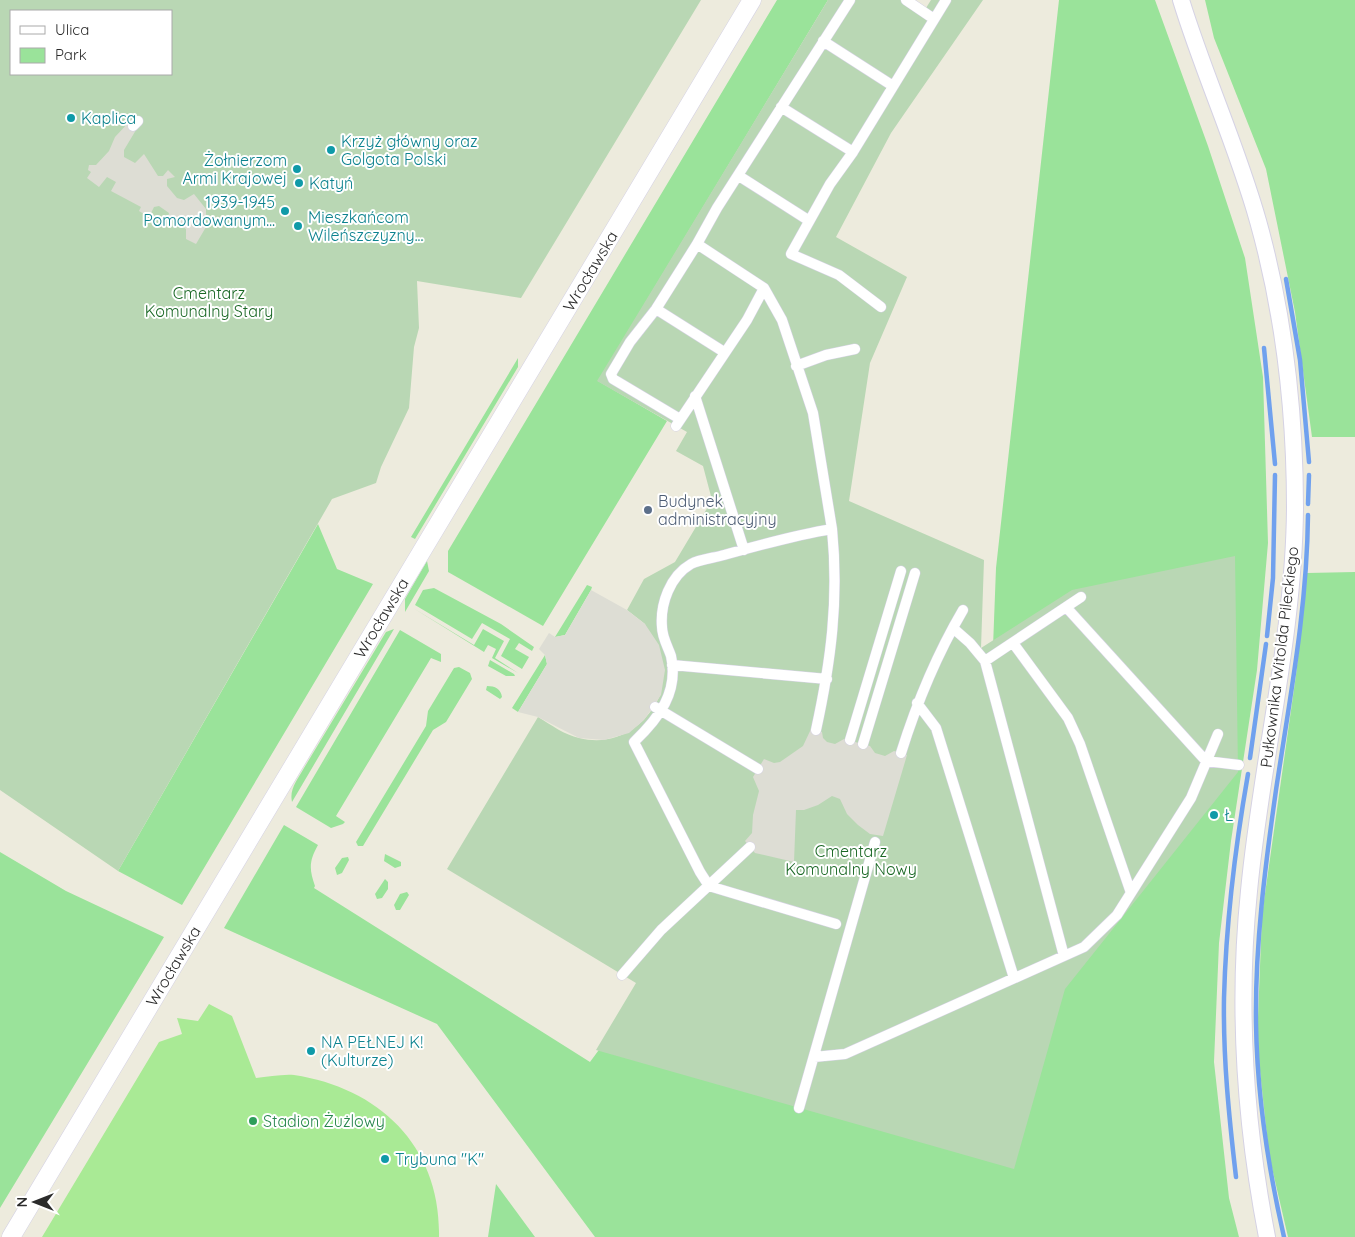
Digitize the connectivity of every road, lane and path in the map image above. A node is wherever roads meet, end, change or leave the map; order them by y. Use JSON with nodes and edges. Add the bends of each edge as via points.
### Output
{"nodes":[{"id":1,"x":752,"y":0,"type":"edge"},
{"id":2,"x":850,"y":0,"type":"edge"},
{"id":3,"x":906,"y":0,"type":"edge"},
{"id":4,"x":946,"y":0,"type":"edge"},
{"id":5,"x":1181,"y":0,"type":"edge"},
{"id":6,"x":934,"y":19,"type":"junction"},
{"id":7,"x":823,"y":41,"type":"junction"},
{"id":8,"x":893,"y":86,"type":"junction"},
{"id":9,"x":781,"y":107,"type":"junction"},
{"id":10,"x":853,"y":152,"type":"junction"},
{"id":11,"x":739,"y":176,"type":"junction"},
{"id":12,"x":808,"y":220,"type":"junction"},
{"id":13,"x":697,"y":244,"type":"junction"},
{"id":14,"x":764,"y":288,"type":"junction"},
{"id":15,"x":881,"y":307,"type":"dead end"},
{"id":16,"x":656,"y":309,"type":"junction"},
{"id":17,"x":856,"y":349,"type":"dead end"},
{"id":18,"x":724,"y":352,"type":"junction"},
{"id":19,"x":796,"y":366,"type":"junction"},
{"id":20,"x":695,"y":396,"type":"junction"},
{"id":21,"x":832,"y":529,"type":"junction"},
{"id":22,"x":744,"y":550,"type":"junction"},
{"id":23,"x":901,"y":571,"type":"dead end"},
{"id":24,"x":915,"y":573,"type":"dead end"},
{"id":25,"x":1081,"y":597,"type":"dead end"},
{"id":26,"x":1066,"y":607,"type":"junction"},
{"id":27,"x":963,"y":610,"type":"dead end"},
{"id":28,"x":953,"y":628,"type":"junction"},
{"id":29,"x":1013,"y":643,"type":"junction"},
{"id":30,"x":985,"y":661,"type":"junction"},
{"id":31,"x":672,"y":665,"type":"junction"},
{"id":32,"x":827,"y":679,"type":"junction"},
{"id":33,"x":917,"y":703,"type":"junction"},
{"id":34,"x":660,"y":705,"type":"junction"},
{"id":35,"x":816,"y":730,"type":"dead end"},
{"id":36,"x":1218,"y":734,"type":"dead end"},
{"id":37,"x":850,"y":740,"type":"dead end"},
{"id":38,"x":863,"y":744,"type":"dead end"},
{"id":39,"x":901,"y":753,"type":"dead end"},
{"id":40,"x":1206,"y":761,"type":"junction"},
{"id":41,"x":1239,"y":765,"type":"dead end"},
{"id":42,"x":758,"y":769,"type":"dead end"},
{"id":43,"x":875,"y":842,"type":"dead end"},
{"id":44,"x":750,"y":847,"type":"dead end"},
{"id":45,"x":709,"y":886,"type":"junction"},
{"id":46,"x":1131,"y":892,"type":"junction"},
{"id":47,"x":836,"y":924,"type":"dead end"},
{"id":48,"x":1064,"y":956,"type":"junction"},
{"id":49,"x":622,"y":975,"type":"dead end"},
{"id":50,"x":1014,"y":978,"type":"junction"},
{"id":51,"x":814,"y":1057,"type":"junction"},
{"id":52,"x":800,"y":1108,"type":"dead end"},
{"id":53,"x":11,"y":1237,"type":"edge"},
{"id":54,"x":1268,"y":1237,"type":"edge"}],
"edges":[{"from":1,"to":53,"type":"main road","name":"Wrocławska"},
{"from":2,"to":7,"type":"street"},
{"from":3,"to":6,"type":"street"},
{"from":4,"to":6,"type":"street"},
{"from":5,"to":54,"type":"street","name":"Pułkownika Witolda Pileckiego","via":[[1258,222],[1279,313],[1290,390],[1295,510],[1290,588],[1249,890],[1243,977],[1243,1048],[1249,1117]]},
{"from":6,"to":8,"type":"street"},
{"from":7,"to":8,"type":"street"},
{"from":7,"to":9,"type":"street"},
{"from":8,"to":10,"type":"street"},
{"from":9,"to":10,"type":"street"},
{"from":9,"to":11,"type":"street"},
{"from":10,"to":12,"type":"street"},
{"from":11,"to":12,"type":"street"},
{"from":11,"to":13,"type":"street"},
{"from":12,"to":15,"type":"street","via":[[791,254],[840,275]]},
{"from":13,"to":14,"type":"street"},
{"from":13,"to":16,"type":"street"},
{"from":14,"to":18,"type":"street","via":[[747,320]]},
{"from":14,"to":19,"type":"street","via":[[782,320]]},
{"from":16,"to":18,"type":"street"},
{"from":16,"to":20,"type":"street","via":[[630,342],[611,377],[678,423]]},
{"from":17,"to":19,"type":"street"},
{"from":18,"to":20,"type":"street"},
{"from":19,"to":21,"type":"street","via":[[813,413]]},
{"from":20,"to":22,"type":"street"},
{"from":21,"to":22,"type":"street"},
{"from":21,"to":32,"type":"street","via":[[836,562],[835,605]]},
{"from":22,"to":31,"type":"street","via":[[691,564],[675,579],[663,603],[662,628]]},
{"from":23,"to":37,"type":"street"},
{"from":24,"to":38,"type":"street"},
{"from":25,"to":26,"type":"street"},
{"from":26,"to":29,"type":"street"},
{"from":26,"to":40,"type":"street"},
{"from":27,"to":28,"type":"street"},
{"from":28,"to":30,"type":"street"},
{"from":28,"to":33,"type":"street"},
{"from":29,"to":30,"type":"street"},
{"from":29,"to":46,"type":"street","via":[[1070,723],[1080,744]]},
{"from":30,"to":48,"type":"street"},
{"from":31,"to":32,"type":"street"},
{"from":31,"to":34,"type":"street","via":[[674,676]]},
{"from":32,"to":35,"type":"street"},
{"from":33,"to":39,"type":"street"},
{"from":33,"to":50,"type":"street","via":[[936,728]]},
{"from":34,"to":42,"type":"street"},
{"from":34,"to":45,"type":"street","via":[[650,727],[634,742]]},
{"from":36,"to":40,"type":"street"},
{"from":40,"to":41,"type":"street"},
{"from":40,"to":46,"type":"street","via":[[1191,798]]},
{"from":43,"to":51,"type":"street"},
{"from":44,"to":45,"type":"street"},
{"from":45,"to":47,"type":"street"},
{"from":45,"to":49,"type":"street","via":[[660,930]]},
{"from":46,"to":48,"type":"street","via":[[1117,915],[1100,933],[1084,947]]},
{"from":48,"to":50,"type":"street"},
{"from":50,"to":51,"type":"street","via":[[845,1054]]},
{"from":51,"to":52,"type":"street"}]}
